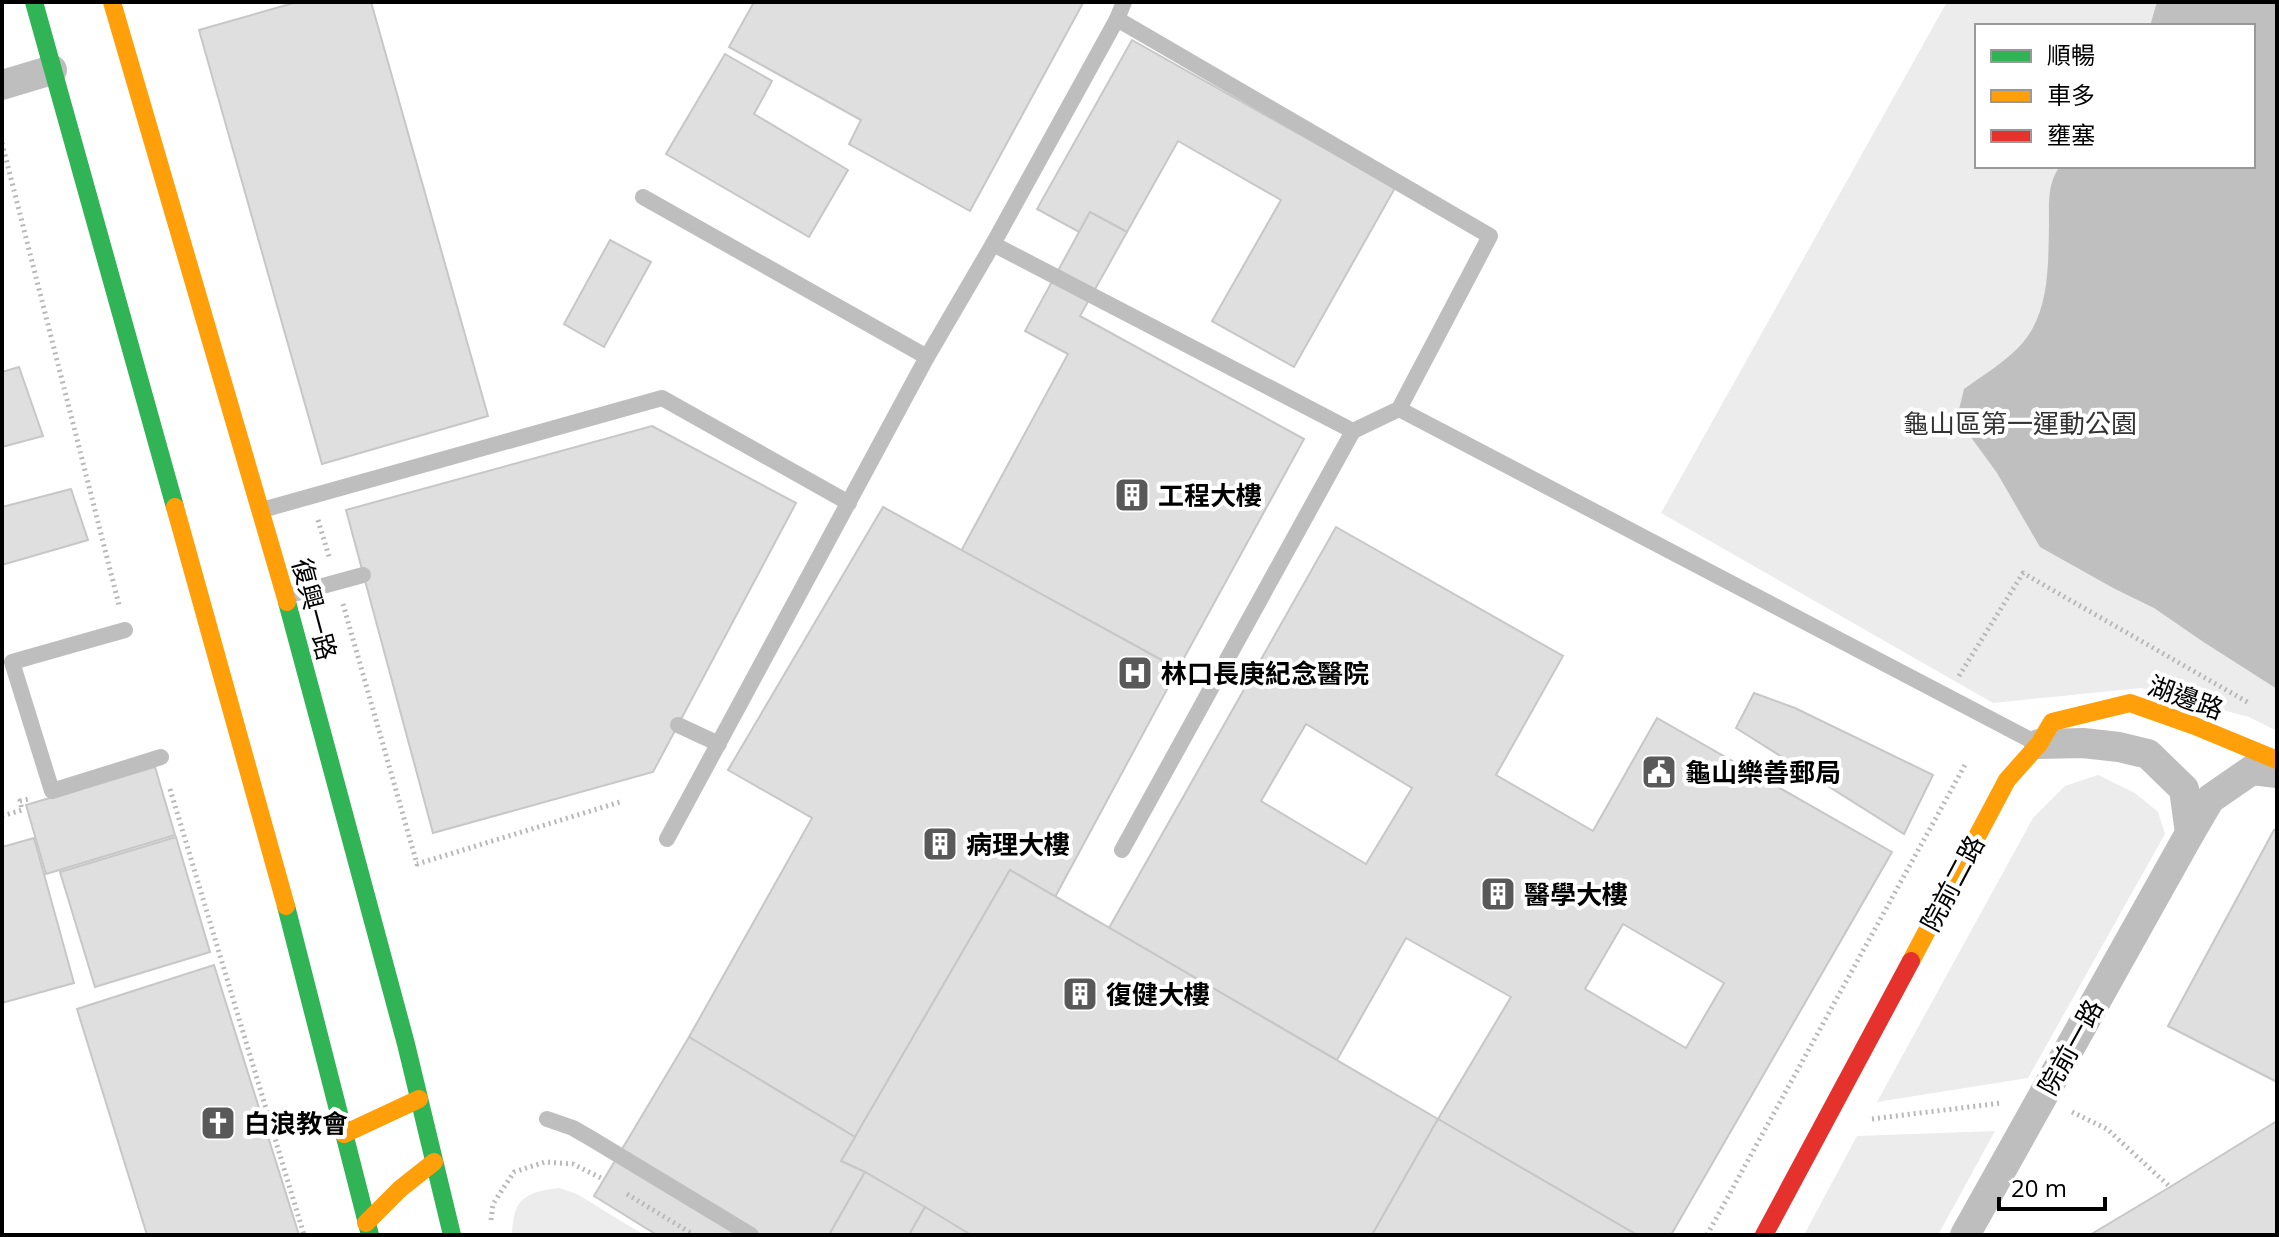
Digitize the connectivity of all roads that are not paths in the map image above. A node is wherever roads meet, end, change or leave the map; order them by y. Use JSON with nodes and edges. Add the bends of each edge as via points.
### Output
{"nodes":[{"id":1,"x":34,"y":2,"type":"edge"},
{"id":2,"x":112,"y":2,"type":"edge"},
{"id":3,"x":1124,"y":2,"type":"edge"},
{"id":4,"x":1117,"y":19,"type":"junction"},
{"id":5,"x":52,"y":70,"type":"junction"},
{"id":6,"x":2,"y":85,"type":"edge"},
{"id":7,"x":643,"y":197,"type":"dead end"},
{"id":8,"x":993,"y":244,"type":"junction"},
{"id":9,"x":927,"y":357,"type":"junction"},
{"id":10,"x":1399,"y":409,"type":"junction"},
{"id":11,"x":1353,"y":431,"type":"junction"},
{"id":12,"x":849,"y":503,"type":"junction"},
{"id":13,"x":260,"y":511,"type":"junction"},
{"id":14,"x":363,"y":575,"type":"dead end"},
{"id":15,"x":285,"y":596,"type":"junction"},
{"id":16,"x":125,"y":630,"type":"road end"},
{"id":17,"x":678,"y":725,"type":"dead end"},
{"id":18,"x":719,"y":744,"type":"junction"},
{"id":19,"x":2039,"y":744,"type":"junction"},
{"id":20,"x":161,"y":757,"type":"dead end"},
{"id":21,"x":2277,"y":760,"type":"edge"},
{"id":22,"x":2277,"y":773,"type":"edge"},
{"id":23,"x":667,"y":839,"type":"dead end"},
{"id":24,"x":2183,"y":846,"type":"junction"},
{"id":25,"x":1122,"y":850,"type":"dead end"},
{"id":26,"x":419,"y":1099,"type":"junction"},
{"id":27,"x":547,"y":1119,"type":"dead end"},
{"id":28,"x":344,"y":1134,"type":"junction"},
{"id":29,"x":434,"y":1162,"type":"junction"},
{"id":30,"x":368,"y":1229,"type":"edge"},
{"id":31,"x":452,"y":1235,"type":"edge"},
{"id":32,"x":751,"y":1235,"type":"edge"},
{"id":33,"x":1764,"y":1235,"type":"edge"},
{"id":34,"x":1965,"y":1235,"type":"edge"}],
"edges":[{"from":1,"to":5,"type":"main road"},
{"from":2,"to":13,"type":"main road","name":"復興一路"},
{"from":3,"to":4,"type":"lane"},
{"from":4,"to":8,"type":"lane"},
{"from":4,"to":10,"type":"lane","via":[[1490,236]]},
{"from":5,"to":6,"type":"street"},
{"from":5,"to":28,"type":"main road","via":[[298,949]]},
{"from":7,"to":9,"type":"lane"},
{"from":8,"to":9,"type":"lane"},
{"from":8,"to":11,"type":"lane"},
{"from":9,"to":12,"type":"lane"},
{"from":10,"to":11,"type":"lane"},
{"from":10,"to":19,"type":"lane"},
{"from":11,"to":25,"type":"lane"},
{"from":12,"to":13,"type":"lane","via":[[662,398]]},
{"from":12,"to":18,"type":"lane"},
{"from":13,"to":15,"type":"main road","name":"復興一路"},
{"from":14,"to":15,"type":"lane"},
{"from":15,"to":26,"type":"main road","name":"復興一路"},
{"from":16,"to":20,"type":"lane","via":[[12,662],[52,791]]},
{"from":17,"to":18,"type":"lane"},
{"from":18,"to":23,"type":"lane"},
{"from":19,"to":21,"type":"main road","name":"湖邊路","via":[[2052,722],[2130,703]]},
{"from":19,"to":24,"type":"street","via":[[2083,743],[2148,754],[2184,789]]},
{"from":19,"to":33,"type":"main road","name":"院前二路","via":[[2007,780]]},
{"from":22,"to":24,"type":"street","name":"院前一路","via":[[2252,770],[2210,799]]},
{"from":24,"to":34,"type":"street","name":"院前一路"},
{"from":26,"to":28,"type":"main road"},
{"from":26,"to":29,"type":"main road","name":"復興一路"},
{"from":27,"to":32,"type":"lane","via":[[583,1134]]},
{"from":28,"to":30,"type":"main road"},
{"from":29,"to":30,"type":"main road","via":[[400,1189]]},
{"from":29,"to":31,"type":"main road","name":"復興一路"}]}
